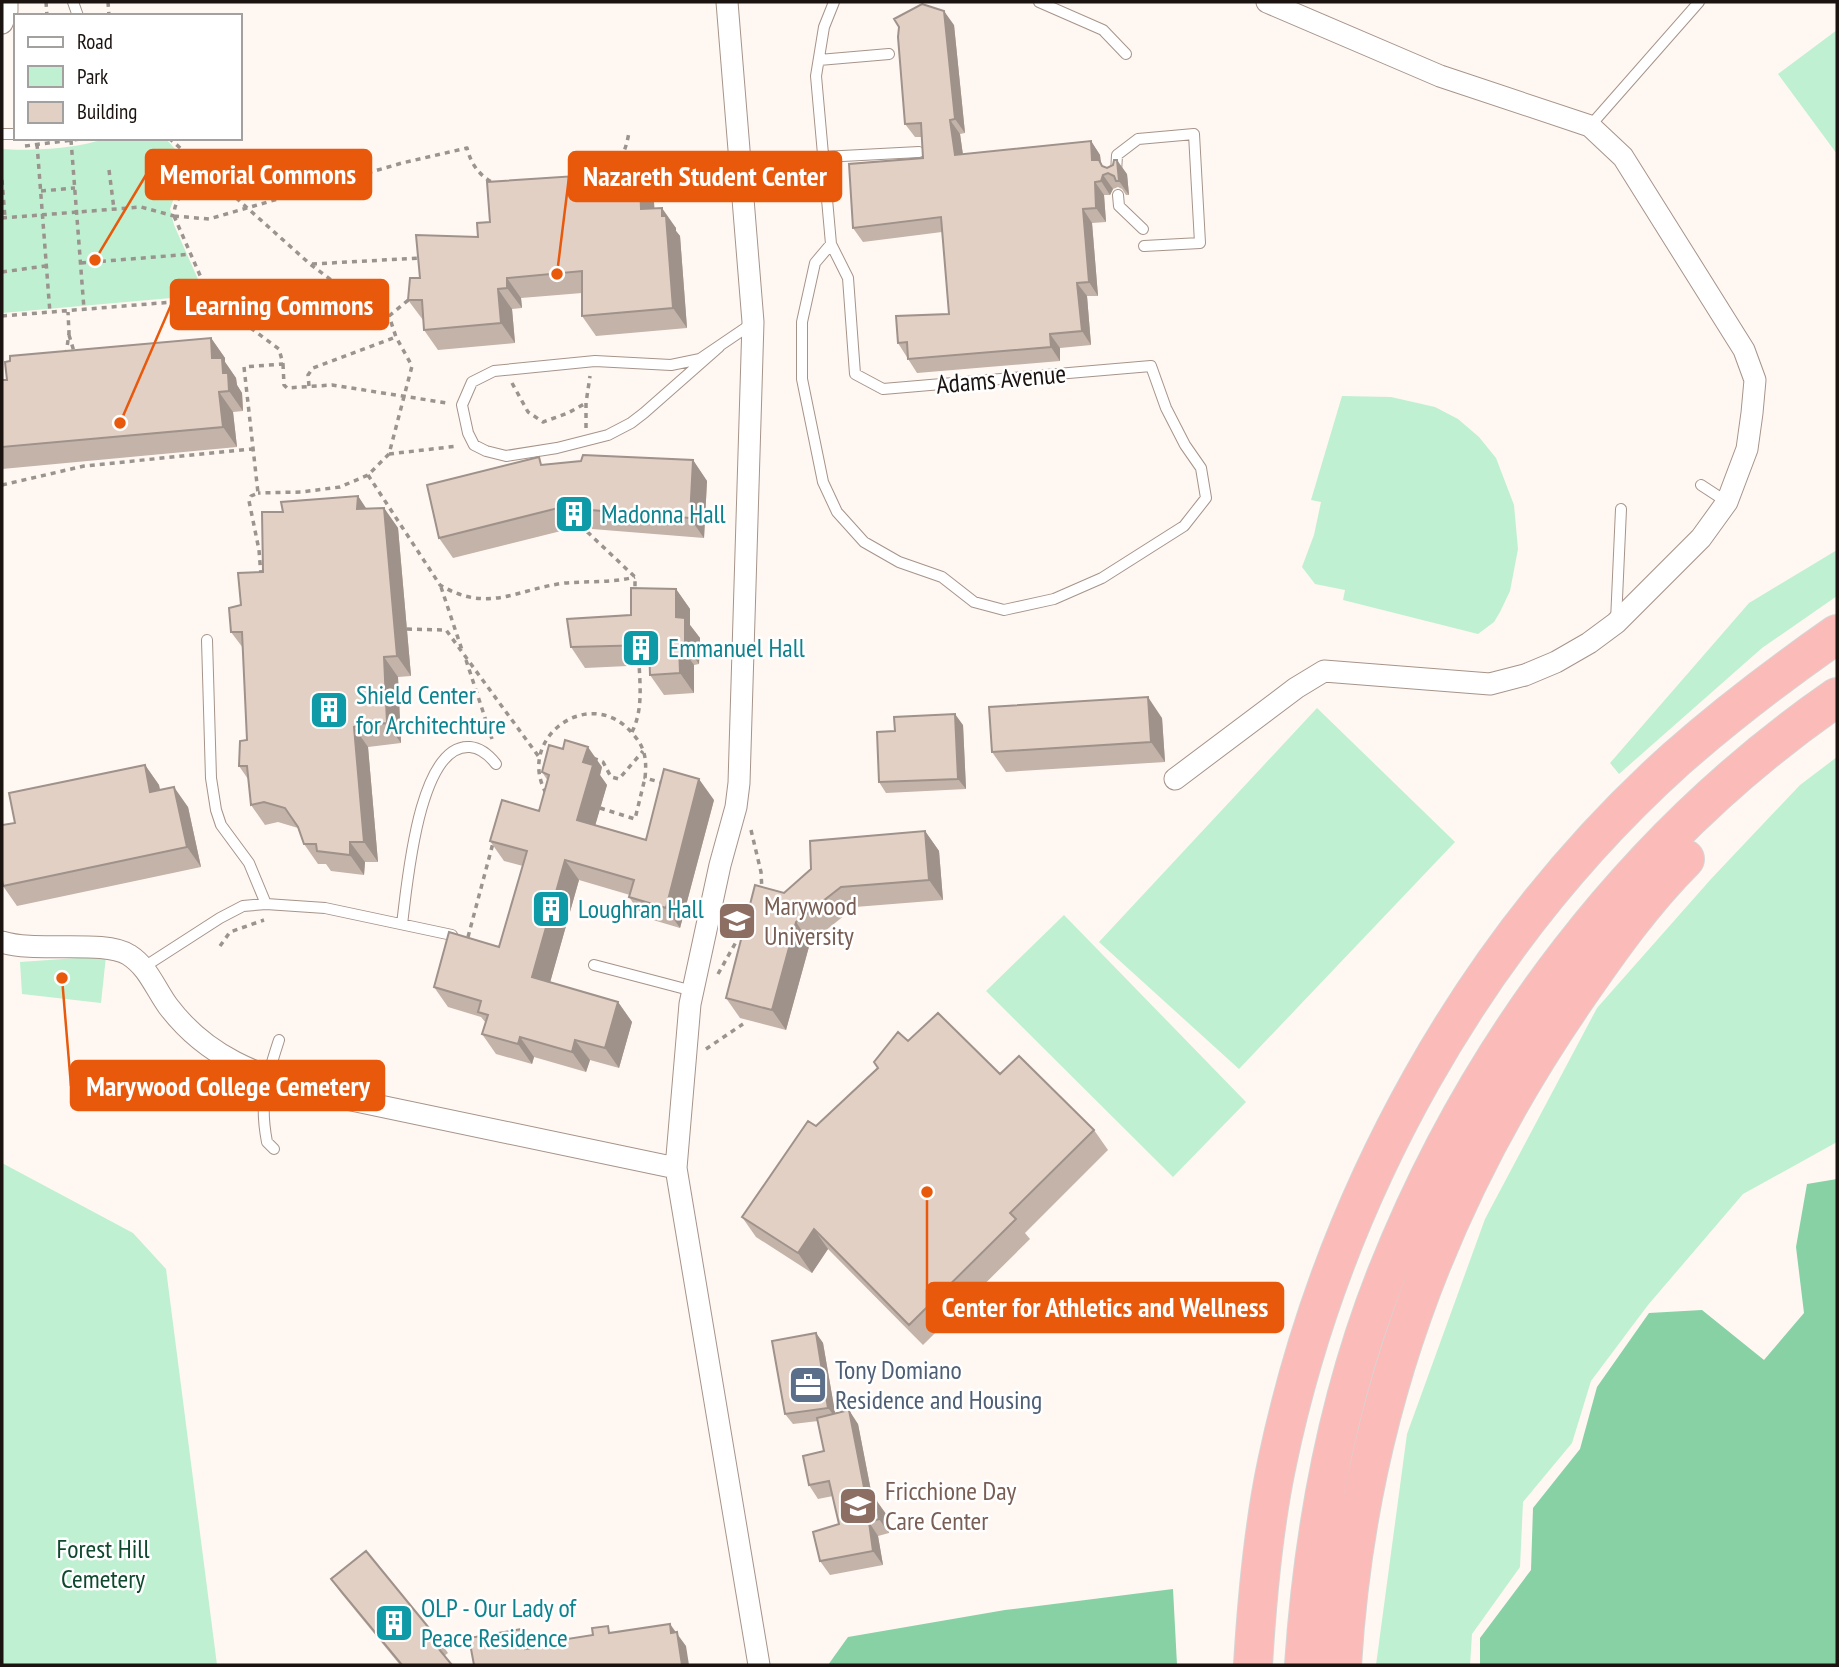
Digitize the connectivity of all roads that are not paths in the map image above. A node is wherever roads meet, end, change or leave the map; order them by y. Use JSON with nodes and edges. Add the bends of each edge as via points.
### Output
{"nodes":[{"id":1,"x":7,"y":2,"type":"edge"},
{"id":2,"x":727,"y":2,"type":"edge"},
{"id":3,"x":834,"y":2,"type":"edge"},
{"id":4,"x":1039,"y":2,"type":"edge"},
{"id":5,"x":1267,"y":2,"type":"edge"},
{"id":6,"x":1699,"y":2,"type":"edge"},
{"id":7,"x":1293,"y":7,"type":"edge"},
{"id":8,"x":2,"y":23,"type":"edge"},
{"id":9,"x":889,"y":54,"type":"dead end"},
{"id":10,"x":1126,"y":54,"type":"dead end"},
{"id":11,"x":819,"y":60,"type":"junction"},
{"id":12,"x":1590,"y":126,"type":"junction"},
{"id":13,"x":919,"y":152,"type":"edge"},
{"id":14,"x":823,"y":157,"type":"junction"},
{"id":15,"x":1116,"y":173,"type":"edge"},
{"id":16,"x":1118,"y":195,"type":"edge"},
{"id":17,"x":1143,"y":229,"type":"dead end"},
{"id":18,"x":831,"y":244,"type":"junction"},
{"id":19,"x":1144,"y":246,"type":"dead end"},
{"id":20,"x":753,"y":322,"type":"junction"},
{"id":21,"x":719,"y":346,"type":"junction"},
{"id":22,"x":1701,"y":485,"type":"dead end"},
{"id":23,"x":1727,"y":502,"type":"junction"},
{"id":24,"x":1621,"y":509,"type":"dead end"},
{"id":25,"x":1616,"y":623,"type":"junction"},
{"id":26,"x":1837,"y":634,"type":"edge"},
{"id":27,"x":206,"y":640,"type":"dead end"},
{"id":28,"x":1837,"y":698,"type":"edge"},
{"id":29,"x":1837,"y":721,"type":"edge"},
{"id":30,"x":496,"y":764,"type":"dead end"},
{"id":31,"x":1175,"y":779,"type":"dead end"},
{"id":32,"x":266,"y":904,"type":"junction"},
{"id":33,"x":401,"y":924,"type":"junction"},
{"id":34,"x":452,"y":935,"type":"edge"},
{"id":35,"x":2,"y":942,"type":"edge"},
{"id":36,"x":594,"y":965,"type":"dead end"},
{"id":37,"x":144,"y":967,"type":"junction"},
{"id":38,"x":693,"y":991,"type":"junction"},
{"id":39,"x":279,"y":1040,"type":"dead end"},
{"id":40,"x":267,"y":1077,"type":"junction"},
{"id":41,"x":274,"y":1149,"type":"dead end"},
{"id":42,"x":676,"y":1168,"type":"junction"},
{"id":43,"x":759,"y":1665,"type":"edge"},
{"id":44,"x":1253,"y":1665,"type":"edge"},
{"id":45,"x":1304,"y":1665,"type":"edge"},
{"id":46,"x":1342,"y":1665,"type":"edge"}],
"edges":[{"from":1,"to":8,"type":"street"},
{"from":2,"to":20,"type":"street"},
{"from":3,"to":11,"type":"lane"},
{"from":4,"to":10,"type":"lane","via":[[1103,30]]},
{"from":5,"to":7,"type":"street"},
{"from":6,"to":12,"type":"lane"},
{"from":7,"to":12,"type":"street","via":[[1440,75]]},
{"from":9,"to":11,"type":"lane"},
{"from":11,"to":14,"type":"lane","via":[[816,76]]},
{"from":12,"to":23,"type":"street","via":[[1623,156],[1744,350],[1755,380],[1747,449]]},
{"from":13,"to":14,"type":"lane"},
{"from":14,"to":18,"type":"lane"},
{"from":15,"to":19,"type":"lane","via":[[1117,155],[1138,139],[1194,134],[1200,243]]},
{"from":16,"to":17,"type":"lane","via":[[1119,206]]},
{"from":18,"to":18,"type":"lane","name":"Adams Avenue","via":[[848,278],[855,374],[883,389],[1151,366],[1166,408],[1200,468],[1206,498],[1184,526],[1102,578],[1054,599],[1004,610],[974,602],[942,577],[899,562],[864,542],[837,512],[823,482],[802,379],[802,322],[815,263]]},
{"from":20,"to":21,"type":"lane"},
{"from":20,"to":38,"type":"street","via":[[736,807]]},
{"from":21,"to":21,"type":"lane","via":[[631,423],[608,435],[506,456],[474,445],[468,433],[462,405],[472,382],[494,371],[595,361],[671,365],[700,359]]},
{"from":22,"to":23,"type":"lane"},
{"from":23,"to":25,"type":"street","via":[[1701,538]]},
{"from":24,"to":25,"type":"lane"},
{"from":25,"to":31,"type":"street","via":[[1556,662],[1490,684],[1324,671]]},
{"from":26,"to":44,"type":"highway","via":[[1728,715],[1622,813],[1524,926],[1438,1050],[1369,1183],[1314,1323],[1277,1464],[1264,1540]]},
{"from":27,"to":32,"type":"lane","via":[[216,810],[221,825],[249,863]]},
{"from":28,"to":45,"type":"highway","via":[[1709,799],[1610,902],[1523,1014],[1449,1137],[1386,1274],[1344,1406],[1315,1547]]},
{"from":29,"to":46,"type":"highway","via":[[1725,818],[1631,921],[1552,1033],[1481,1154],[1421,1288],[1380,1416],[1352,1553]]},
{"from":30,"to":33,"type":"lane","via":[[476,748],[462,747],[436,771],[419,811]]},
{"from":32,"to":33,"type":"lane","via":[[325,908]]},
{"from":32,"to":37,"type":"lane","via":[[243,906]]},
{"from":33,"to":34,"type":"lane"},
{"from":35,"to":37,"type":"street","via":[[108,949],[127,953]]},
{"from":36,"to":38,"type":"lane"},
{"from":37,"to":40,"type":"street","via":[[168,1006],[196,1037],[227,1060]]},
{"from":38,"to":42,"type":"street"},
{"from":39,"to":40,"type":"lane"},
{"from":40,"to":41,"type":"lane","via":[[263,1123],[267,1142]]},
{"from":40,"to":42,"type":"street","via":[[318,1093]]},
{"from":42,"to":43,"type":"street"}]}
